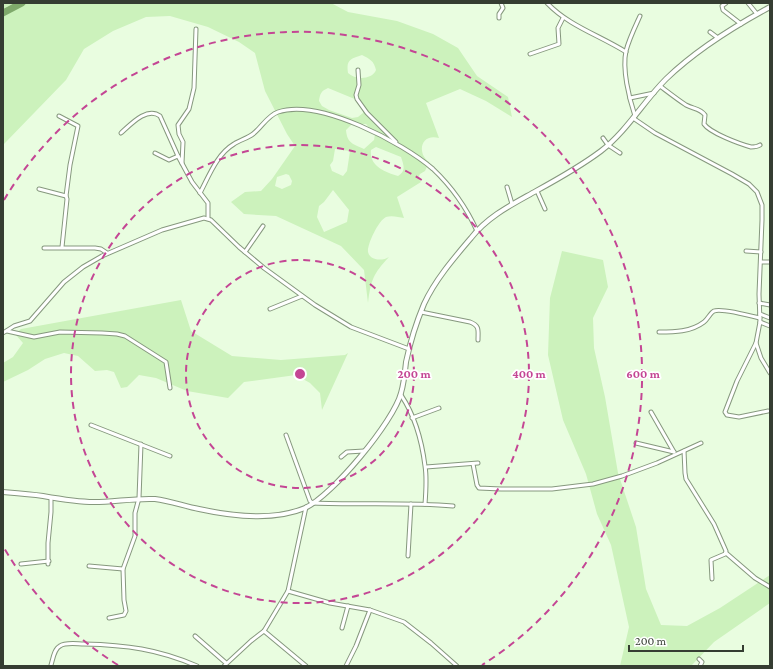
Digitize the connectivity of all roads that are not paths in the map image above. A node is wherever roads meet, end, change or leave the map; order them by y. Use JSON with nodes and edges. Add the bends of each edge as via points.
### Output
{"nodes":[{"id":1,"x":501,"y":3,"type":"edge"},
{"id":2,"x":547,"y":3,"type":"edge"},
{"id":3,"x":726,"y":3,"type":"edge"},
{"id":4,"x":748,"y":3,"type":"edge"},
{"id":5,"x":770,"y":7,"type":"edge"},
{"id":6,"x":757,"y":14,"type":"junction"},
{"id":7,"x":640,"y":16,"type":"dead end"},
{"id":8,"x":499,"y":18,"type":"dead end"},
{"id":9,"x":563,"y":18,"type":"junction"},
{"id":10,"x":741,"y":24,"type":"junction"},
{"id":11,"x":196,"y":29,"type":"dead end"},
{"id":12,"x":710,"y":32,"type":"dead end"},
{"id":13,"x":718,"y":38,"type":"junction"},
{"id":14,"x":626,"y":52,"type":"junction"},
{"id":15,"x":530,"y":54,"type":"dead end"},
{"id":16,"x":358,"y":70,"type":"dead end"},
{"id":17,"x":660,"y":86,"type":"junction"},
{"id":18,"x":654,"y":93,"type":"junction"},
{"id":19,"x":630,"y":98,"type":"junction"},
{"id":20,"x":59,"y":116,"type":"dead end"},
{"id":21,"x":634,"y":117,"type":"junction"},
{"id":22,"x":121,"y":133,"type":"dead end"},
{"id":23,"x":603,"y":138,"type":"dead end"},
{"id":24,"x":399,"y":144,"type":"junction"},
{"id":25,"x":608,"y":145,"type":"junction"},
{"id":26,"x":760,"y":145,"type":"dead end"},
{"id":27,"x":155,"y":153,"type":"dead end"},
{"id":28,"x":620,"y":153,"type":"dead end"},
{"id":29,"x":178,"y":156,"type":"junction"},
{"id":30,"x":182,"y":163,"type":"junction"},
{"id":31,"x":507,"y":187,"type":"dead end"},
{"id":32,"x":39,"y":189,"type":"dead end"},
{"id":33,"x":536,"y":191,"type":"junction"},
{"id":34,"x":200,"y":193,"type":"junction"},
{"id":35,"x":66,"y":196,"type":"junction"},
{"id":36,"x":512,"y":204,"type":"junction"},
{"id":37,"x":545,"y":209,"type":"dead end"},
{"id":38,"x":208,"y":218,"type":"junction"},
{"id":39,"x":263,"y":226,"type":"dead end"},
{"id":40,"x":476,"y":231,"type":"junction"},
{"id":41,"x":62,"y":247,"type":"junction"},
{"id":42,"x":44,"y":248,"type":"dead end"},
{"id":43,"x":746,"y":251,"type":"dead end"},
{"id":44,"x":245,"y":252,"type":"junction"},
{"id":45,"x":761,"y":252,"type":"junction"},
{"id":46,"x":107,"y":253,"type":"junction"},
{"id":47,"x":761,"y":262,"type":"junction"},
{"id":48,"x":770,"y":262,"type":"edge"},
{"id":49,"x":302,"y":296,"type":"junction"},
{"id":50,"x":759,"y":304,"type":"junction"},
{"id":51,"x":770,"y":305,"type":"edge"},
{"id":52,"x":270,"y":309,"type":"dead end"},
{"id":53,"x":421,"y":312,"type":"junction"},
{"id":54,"x":760,"y":318,"type":"junction"},
{"id":55,"x":770,"y":318,"type":"edge"},
{"id":56,"x":770,"y":326,"type":"edge"},
{"id":57,"x":7,"y":331,"type":"junction"},
{"id":58,"x":659,"y":332,"type":"dead end"},
{"id":59,"x":3,"y":333,"type":"edge"},
{"id":60,"x":478,"y":340,"type":"dead end"},
{"id":61,"x":756,"y":343,"type":"junction"},
{"id":62,"x":409,"y":349,"type":"junction"},
{"id":63,"x":770,"y":373,"type":"edge"},
{"id":64,"x":170,"y":388,"type":"dead end"},
{"id":65,"x":401,"y":395,"type":"junction"},
{"id":66,"x":439,"y":408,"type":"dead end"},
{"id":67,"x":768,"y":411,"type":"dead end"},
{"id":68,"x":651,"y":412,"type":"dead end"},
{"id":69,"x":412,"y":418,"type":"junction"},
{"id":70,"x":91,"y":425,"type":"dead end"},
{"id":71,"x":286,"y":435,"type":"dead end"},
{"id":72,"x":636,"y":443,"type":"dead end"},
{"id":73,"x":701,"y":443,"type":"dead end"},
{"id":74,"x":141,"y":444,"type":"junction"},
{"id":75,"x":364,"y":451,"type":"junction"},
{"id":76,"x":684,"y":451,"type":"junction"},
{"id":77,"x":676,"y":453,"type":"junction"},
{"id":78,"x":170,"y":456,"type":"dead end"},
{"id":79,"x":340,"y":457,"type":"dead end"},
{"id":80,"x":478,"y":463,"type":"dead end"},
{"id":81,"x":473,"y":464,"type":"junction"},
{"id":82,"x":426,"y":467,"type":"junction"},
{"id":83,"x":3,"y":492,"type":"edge"},
{"id":84,"x":51,"y":498,"type":"junction"},
{"id":85,"x":139,"y":498,"type":"junction"},
{"id":86,"x":313,"y":503,"type":"junction"},
{"id":87,"x":411,"y":504,"type":"junction"},
{"id":88,"x":425,"y":504,"type":"junction"},
{"id":89,"x":453,"y":506,"type":"dead end"},
{"id":90,"x":306,"y":507,"type":"junction"},
{"id":91,"x":726,"y":553,"type":"junction"},
{"id":92,"x":408,"y":556,"type":"dead end"},
{"id":93,"x":21,"y":564,"type":"dead end"},
{"id":94,"x":89,"y":566,"type":"dead end"},
{"id":95,"x":124,"y":569,"type":"junction"},
{"id":96,"x":712,"y":579,"type":"dead end"},
{"id":97,"x":770,"y":587,"type":"edge"},
{"id":98,"x":288,"y":591,"type":"junction"},
{"id":99,"x":348,"y":606,"type":"junction"},
{"id":100,"x":370,"y":610,"type":"junction"},
{"id":101,"x":109,"y":618,"type":"dead end"},
{"id":102,"x":342,"y":628,"type":"dead end"},
{"id":103,"x":264,"y":631,"type":"junction"},
{"id":104,"x":195,"y":636,"type":"dead end"},
{"id":105,"x":699,"y":659,"type":"dead end"},
{"id":106,"x":226,"y":663,"type":"junction"},
{"id":107,"x":51,"y":665,"type":"dead end"},
{"id":108,"x":197,"y":666,"type":"edge"},
{"id":109,"x":224,"y":666,"type":"edge"},
{"id":110,"x":306,"y":666,"type":"edge"},
{"id":111,"x":346,"y":666,"type":"edge"},
{"id":112,"x":456,"y":666,"type":"edge"},
{"id":113,"x":700,"y":666,"type":"edge"}],
"edges":[{"from":1,"to":8,"type":"street","via":[[503,8]]},
{"from":2,"to":9,"type":"street"},
{"from":3,"to":10,"type":"street","via":[[722,10]]},
{"from":4,"to":6,"type":"street"},
{"from":5,"to":6,"type":"street"},
{"from":6,"to":10,"type":"street"},
{"from":7,"to":14,"type":"street"},
{"from":9,"to":14,"type":"street"},
{"from":9,"to":15,"type":"street","via":[[558,28],[559,44]]},
{"from":10,"to":13,"type":"street"},
{"from":11,"to":30,"type":"street","via":[[194,88],[189,109],[177,128],[183,142]]},
{"from":12,"to":13,"type":"street"},
{"from":13,"to":17,"type":"street"},
{"from":14,"to":19,"type":"street"},
{"from":16,"to":24,"type":"street","via":[[357,99],[367,113]]},
{"from":17,"to":18,"type":"street"},
{"from":17,"to":26,"type":"street","via":[[686,105],[703,113],[704,124],[709,128],[752,147]]},
{"from":18,"to":19,"type":"street"},
{"from":18,"to":21,"type":"street"},
{"from":19,"to":21,"type":"street"},
{"from":20,"to":35,"type":"street","via":[[78,126]]},
{"from":21,"to":25,"type":"street"},
{"from":21,"to":45,"type":"street","via":[[662,137],[738,177],[757,192],[762,205]]},
{"from":22,"to":29,"type":"street","via":[[147,113],[157,114]]},
{"from":23,"to":25,"type":"street"},
{"from":24,"to":34,"type":"street","via":[[332,115],[315,111],[284,111],[272,116],[254,133],[222,154]]},
{"from":24,"to":40,"type":"street","via":[[446,182],[473,222]]},
{"from":25,"to":28,"type":"street"},
{"from":25,"to":33,"type":"street","via":[[591,159]]},
{"from":27,"to":29,"type":"street","via":[[169,160]]},
{"from":29,"to":30,"type":"street"},
{"from":30,"to":34,"type":"street"},
{"from":31,"to":36,"type":"street"},
{"from":32,"to":35,"type":"street"},
{"from":33,"to":36,"type":"street"},
{"from":33,"to":37,"type":"street"},
{"from":34,"to":38,"type":"street","via":[[208,203]]},
{"from":35,"to":41,"type":"street"},
{"from":36,"to":40,"type":"street"},
{"from":38,"to":44,"type":"street"},
{"from":38,"to":46,"type":"street","via":[[168,228]]},
{"from":39,"to":44,"type":"street"},
{"from":40,"to":53,"type":"street","via":[[435,284]]},
{"from":41,"to":42,"type":"street"},
{"from":41,"to":46,"type":"street","via":[[95,248]]},
{"from":43,"to":45,"type":"street"},
{"from":44,"to":49,"type":"street"},
{"from":45,"to":47,"type":"street"},
{"from":46,"to":57,"type":"street","via":[[64,282],[30,321]]},
{"from":47,"to":48,"type":"street"},
{"from":47,"to":50,"type":"street"},
{"from":49,"to":52,"type":"street"},
{"from":49,"to":62,"type":"street","via":[[351,327]]},
{"from":50,"to":51,"type":"street"},
{"from":50,"to":54,"type":"street"},
{"from":53,"to":60,"type":"street","via":[[470,322],[478,328]]},
{"from":53,"to":62,"type":"street"},
{"from":54,"to":55,"type":"street"},
{"from":54,"to":56,"type":"street"},
{"from":54,"to":58,"type":"street","via":[[716,310],[703,323],[691,328],[680,332]]},
{"from":54,"to":61,"type":"street"},
{"from":57,"to":59,"type":"street"},
{"from":57,"to":64,"type":"street","via":[[34,336],[80,332],[124,336],[166,362]]},
{"from":61,"to":63,"type":"street"},
{"from":61,"to":67,"type":"street","via":[[725,412],[727,416],[739,417]]},
{"from":62,"to":65,"type":"street"},
{"from":65,"to":69,"type":"street"},
{"from":65,"to":75,"type":"street","via":[[392,414]]},
{"from":66,"to":69,"type":"street"},
{"from":68,"to":77,"type":"street"},
{"from":69,"to":82,"type":"street"},
{"from":70,"to":74,"type":"street"},
{"from":71,"to":86,"type":"street","via":[[309,499]]},
{"from":72,"to":77,"type":"street"},
{"from":73,"to":76,"type":"street"},
{"from":74,"to":78,"type":"street"},
{"from":74,"to":85,"type":"street"},
{"from":75,"to":79,"type":"street","via":[[347,452]]},
{"from":75,"to":86,"type":"street","via":[[350,469]]},
{"from":76,"to":77,"type":"street"},
{"from":76,"to":91,"type":"street","via":[[686,478],[721,537]]},
{"from":77,"to":81,"type":"street","via":[[657,463],[605,481],[552,489],[479,488]]},
{"from":80,"to":81,"type":"street"},
{"from":81,"to":82,"type":"street"},
{"from":82,"to":88,"type":"street"},
{"from":83,"to":84,"type":"street"},
{"from":84,"to":85,"type":"street","via":[[92,502]]},
{"from":84,"to":93,"type":"street","via":[[48,562]]},
{"from":85,"to":90,"type":"street","via":[[245,516],[277,515]]},
{"from":85,"to":95,"type":"street","via":[[135,513],[135,536]]},
{"from":86,"to":87,"type":"street"},
{"from":86,"to":90,"type":"street"},
{"from":87,"to":88,"type":"street"},
{"from":87,"to":92,"type":"street"},
{"from":88,"to":89,"type":"street"},
{"from":90,"to":98,"type":"street"},
{"from":91,"to":96,"type":"street","via":[[711,560]]},
{"from":91,"to":97,"type":"street","via":[[754,578]]},
{"from":94,"to":95,"type":"street"},
{"from":95,"to":101,"type":"street","via":[[126,613]]},
{"from":98,"to":99,"type":"street"},
{"from":98,"to":103,"type":"street"},
{"from":99,"to":100,"type":"street"},
{"from":99,"to":102,"type":"street"},
{"from":100,"to":111,"type":"street"},
{"from":100,"to":112,"type":"street","via":[[411,626]]},
{"from":103,"to":106,"type":"street"},
{"from":103,"to":110,"type":"street"},
{"from":104,"to":106,"type":"street"},
{"from":105,"to":113,"type":"street","via":[[702,662]]},
{"from":106,"to":109,"type":"street"},
{"from":107,"to":108,"type":"street","via":[[58,647],[77,644],[135,647],[166,654]]}]}
